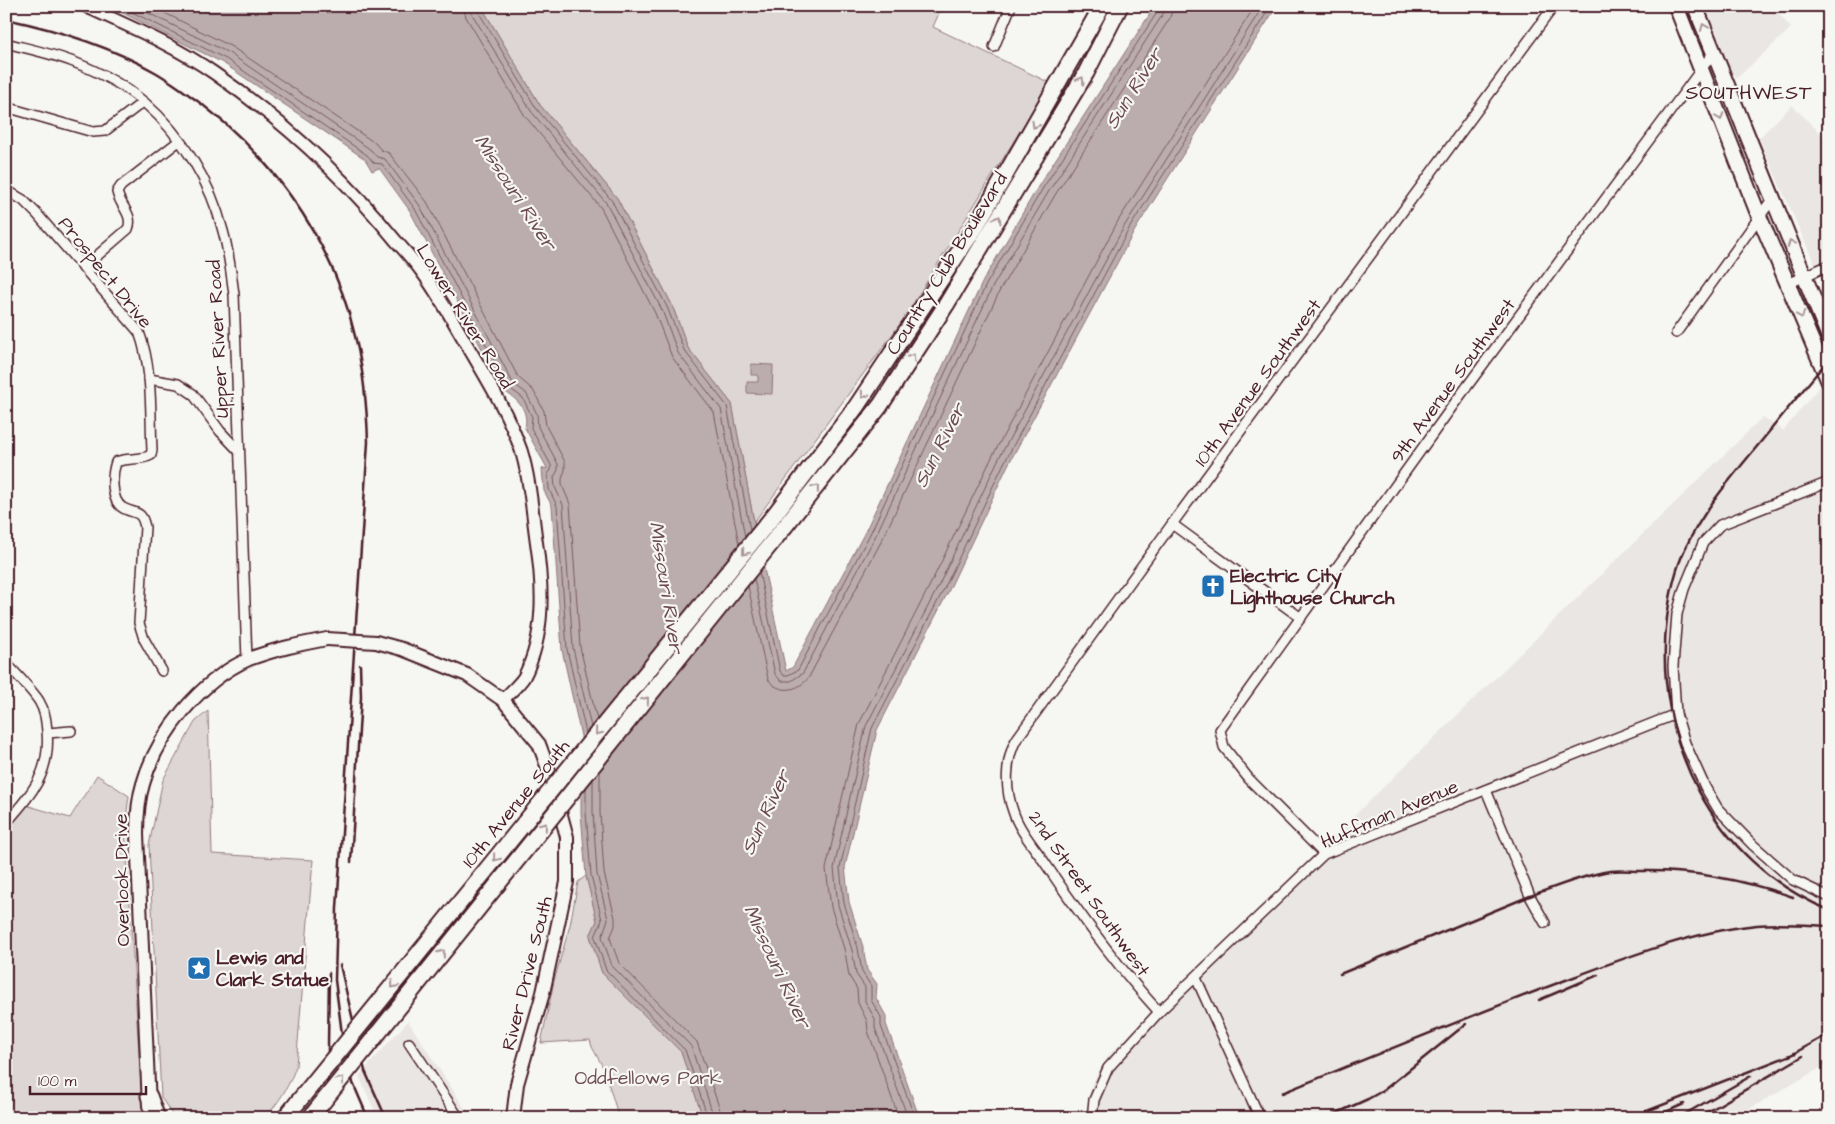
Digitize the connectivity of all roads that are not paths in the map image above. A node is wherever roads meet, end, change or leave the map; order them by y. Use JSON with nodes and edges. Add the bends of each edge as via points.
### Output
{"nodes":[{"id":1,"x":85,"y":6,"type":"edge"},
{"id":2,"x":1011,"y":6,"type":"edge"},
{"id":3,"x":1102,"y":6,"type":"edge"},
{"id":4,"x":1120,"y":6,"type":"edge"},
{"id":5,"x":1554,"y":6,"type":"edge"},
{"id":6,"x":1676,"y":6,"type":"edge"},
{"id":7,"x":1695,"y":6,"type":"edge"},
{"id":8,"x":6,"y":43,"type":"edge"},
{"id":9,"x":994,"y":47,"type":"dead end"},
{"id":10,"x":1714,"y":52,"type":"junction"},
{"id":11,"x":1701,"y":69,"type":"junction"},
{"id":12,"x":144,"y":102,"type":"junction"},
{"id":13,"x":6,"y":107,"type":"edge"},
{"id":14,"x":179,"y":141,"type":"junction"},
{"id":15,"x":6,"y":190,"type":"edge"},
{"id":16,"x":1773,"y":198,"type":"junction"},
{"id":17,"x":1759,"y":216,"type":"junction"},
{"id":18,"x":1829,"y":265,"type":"edge"},
{"id":19,"x":83,"y":268,"type":"junction"},
{"id":20,"x":1805,"y":276,"type":"junction"},
{"id":21,"x":1788,"y":284,"type":"junction"},
{"id":22,"x":1676,"y":333,"type":"dead end"},
{"id":23,"x":1829,"y":337,"type":"edge"},
{"id":24,"x":149,"y":379,"type":"junction"},
{"id":25,"x":1829,"y":382,"type":"edge"},
{"id":26,"x":239,"y":451,"type":"junction"},
{"id":27,"x":1829,"y":482,"type":"edge"},
{"id":28,"x":776,"y":514,"type":"joint"},
{"id":29,"x":1172,"y":524,"type":"junction"},
{"id":30,"x":785,"y":526,"type":"joint"},
{"id":31,"x":1301,"y":618,"type":"junction"},
{"id":32,"x":247,"y":660,"type":"junction"},
{"id":33,"x":8,"y":670,"type":"edge"},
{"id":34,"x":162,"y":671,"type":"dead end"},
{"id":35,"x":503,"y":700,"type":"junction"},
{"id":36,"x":1676,"y":714,"type":"junction"},
{"id":37,"x":71,"y":731,"type":"dead end"},
{"id":38,"x":48,"y":733,"type":"junction"},
{"id":39,"x":1007,"y":786,"type":"joint"},
{"id":40,"x":1486,"y":790,"type":"junction"},
{"id":41,"x":6,"y":823,"type":"edge"},
{"id":42,"x":567,"y":837,"type":"joint"},
{"id":43,"x":1324,"y":854,"type":"junction"},
{"id":44,"x":1829,"y":897,"type":"edge"},
{"id":45,"x":1545,"y":923,"type":"dead end"},
{"id":46,"x":1196,"y":978,"type":"junction"},
{"id":47,"x":1159,"y":1012,"type":"junction"},
{"id":48,"x":409,"y":1043,"type":"dead end"},
{"id":49,"x":149,"y":1096,"type":"junction"},
{"id":50,"x":149,"y":1118,"type":"edge"},
{"id":51,"x":157,"y":1118,"type":"edge"},
{"id":52,"x":285,"y":1118,"type":"edge"},
{"id":53,"x":310,"y":1118,"type":"edge"},
{"id":54,"x":459,"y":1118,"type":"edge"},
{"id":55,"x":513,"y":1118,"type":"edge"},
{"id":56,"x":1092,"y":1118,"type":"edge"},
{"id":57,"x":1260,"y":1118,"type":"edge"}],
"edges":[{"from":1,"to":35,"type":"street","name":"Lower River Road","via":[[179,52],[213,72],[267,113],[338,176],[381,222],[422,272],[456,326],[500,402],[521,450],[541,574],[540,627],[531,658],[523,679]]},
{"from":2,"to":9,"type":"street"},
{"from":3,"to":28,"type":"highway","name":"Country Club Boulevard","one_way":true,"via":[[976,228],[856,407]]},
{"from":30,"to":4,"type":"highway","name":"Country Club Boulevard","one_way":true,"via":[[880,406],[946,305],[1086,73]]},
{"from":5,"to":29,"type":"street","name":"10th Avenue Southwest"},
{"from":6,"to":11,"type":"main road"},
{"from":10,"to":7,"type":"main road","one_way":true},
{"from":8,"to":12,"type":"street","name":"Upper River Road","via":[[75,63]]},
{"from":10,"to":11,"type":"street","name":"9th Avenue Southwest"},
{"from":10,"to":16,"type":"main road"},
{"from":11,"to":17,"type":"main road","one_way":true},
{"from":11,"to":31,"type":"street","name":"9th Avenue Southwest"},
{"from":12,"to":13,"type":"street","via":[[105,131],[93,132]]},
{"from":12,"to":14,"type":"street","name":"Upper River Road"},
{"from":14,"to":19,"type":"street","via":[[121,186],[117,192],[118,199],[130,217],[128,229]]},
{"from":14,"to":26,"type":"street","name":"Upper River Road","via":[[213,200],[229,255],[234,294]]},
{"from":15,"to":19,"type":"street","name":"Prospect Drive","via":[[37,214]]},
{"from":16,"to":17,"type":"street"},
{"from":20,"to":16,"type":"main road","one_way":true},
{"from":17,"to":21,"type":"main road"},
{"from":17,"to":22,"type":"street"},
{"from":18,"to":20,"type":"street"},
{"from":19,"to":24,"type":"street","name":"Prospect Drive","via":[[139,332]]},
{"from":20,"to":21,"type":"street"},
{"from":20,"to":23,"type":"main road"},
{"from":21,"to":25,"type":"main road","one_way":true},
{"from":24,"to":26,"type":"street","via":[[178,384],[193,394]]},
{"from":24,"to":34,"type":"street","name":"Prospect Drive","via":[[151,455],[116,462],[114,493],[122,507],[143,518],[139,623]]},
{"from":26,"to":32,"type":"street","name":"Upper River Road"},
{"from":27,"to":36,"type":"street","via":[[1720,525],[1703,543],[1677,614],[1673,666]]},
{"from":28,"to":52,"type":"highway","name":"10th Avenue South","one_way":true,"bridge":true},
{"from":29,"to":31,"type":"street"},
{"from":29,"to":39,"type":"street","name":"10th Avenue Southwest","via":[[1016,740],[1010,756]]},
{"from":53,"to":30,"type":"highway","name":"10th Avenue South","one_way":true,"bridge":true},
{"from":31,"to":43,"type":"street","name":"9th Avenue Southwest","via":[[1220,730],[1224,747],[1249,778]]},
{"from":32,"to":35,"type":"main road","name":"Overlook Drive","bridge":true,"via":[[290,646],[328,639],[376,642],[467,675]]},
{"from":32,"to":49,"type":"main road","name":"Overlook Drive","via":[[199,694],[177,717],[142,784],[137,842]]},
{"from":33,"to":38,"type":"street","via":[[39,701]]},
{"from":35,"to":42,"type":"main road","name":"Overlook Drive","via":[[539,744],[550,771]]},
{"from":36,"to":40,"type":"street","name":"Huffman Avenue"},
{"from":36,"to":44,"type":"street","via":[[1689,751],[1718,809],[1793,880]]},
{"from":37,"to":38,"type":"street"},
{"from":38,"to":41,"type":"street","via":[[46,763],[38,784]]},
{"from":39,"to":47,"type":"street","name":"2nd Street Southwest","via":[[1013,813],[1056,880],[1132,983]]},
{"from":40,"to":43,"type":"street","name":"Huffman Avenue"},
{"from":40,"to":45,"type":"street","via":[[1530,896]]},
{"from":42,"to":55,"type":"main road","name":"River Drive South","via":[[567,882],[543,993],[517,1084]]},
{"from":43,"to":46,"type":"street","name":"Huffman Avenue"},
{"from":46,"to":47,"type":"street","name":"Huffman Avenue"},
{"from":46,"to":57,"type":"street"},
{"from":47,"to":56,"type":"street","name":"Huffman Avenue","via":[[1108,1068],[1094,1100]]},
{"from":48,"to":54,"type":"street"},
{"from":49,"to":50,"type":"main road","name":"Overlook Drive"},
{"from":49,"to":51,"type":"highway"}]}
